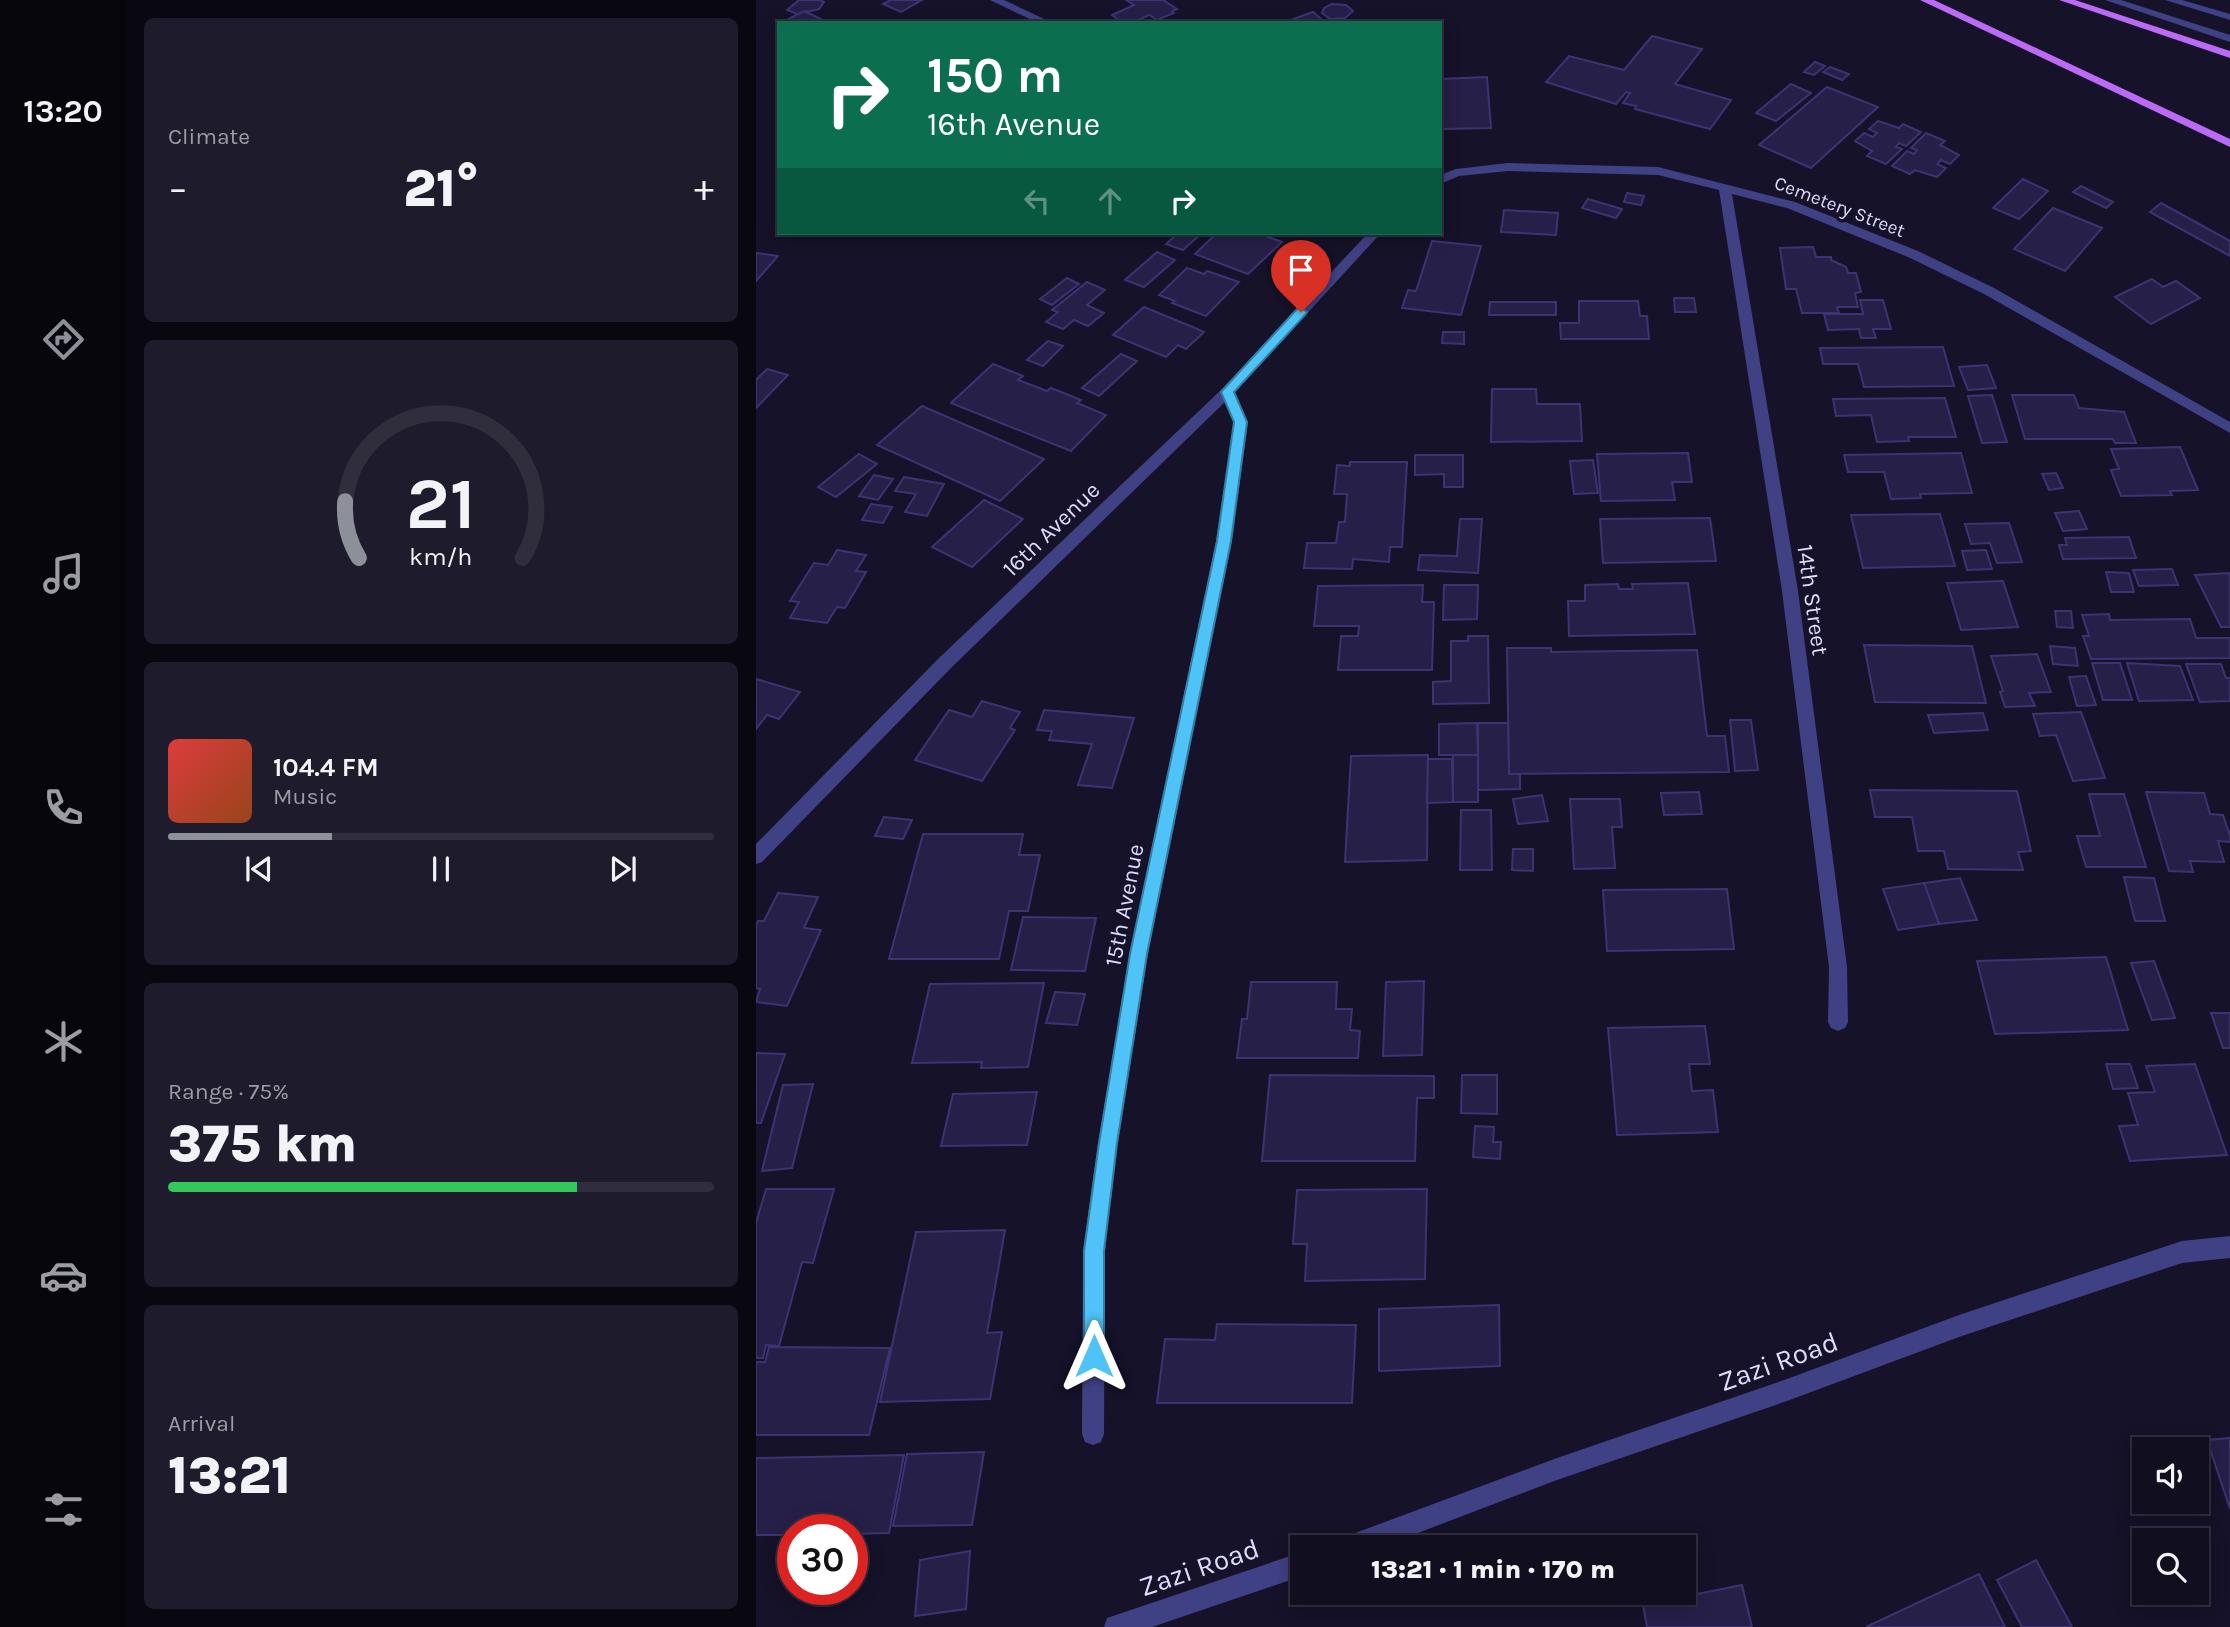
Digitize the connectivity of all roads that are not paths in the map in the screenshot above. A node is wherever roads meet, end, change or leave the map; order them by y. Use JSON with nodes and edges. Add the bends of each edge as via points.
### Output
{"nodes":[{"id":1,"x":995,"y":0,"type":"edge"},
{"id":2,"x":1925,"y":0,"type":"edge"},
{"id":3,"x":2064,"y":0,"type":"edge"},
{"id":4,"x":2110,"y":0,"type":"edge"},
{"id":5,"x":2169,"y":0,"type":"edge"},
{"id":6,"x":2230,"y":17,"type":"edge"},
{"id":7,"x":1043,"y":21,"type":"edge"},
{"id":8,"x":2230,"y":39,"type":"edge"},
{"id":9,"x":2230,"y":55,"type":"edge"},
{"id":10,"x":2230,"y":143,"type":"edge"},
{"id":11,"x":1442,"y":179,"type":"edge"},
{"id":12,"x":1725,"y":187,"type":"junction"},
{"id":13,"x":1373,"y":235,"type":"edge"},
{"id":14,"x":1227,"y":392,"type":"junction"},
{"id":15,"x":2230,"y":428,"type":"edge"},
{"id":16,"x":756,"y":856,"type":"edge"},
{"id":17,"x":1838,"y":1022,"type":"dead end"},
{"id":18,"x":2230,"y":1247,"type":"edge"},
{"id":19,"x":1093,"y":1434,"type":"dead end"},
{"id":20,"x":1382,"y":1535,"type":"edge"},
{"id":21,"x":1290,"y":1568,"type":"edge"},
{"id":22,"x":1116,"y":1627,"type":"edge"}],
"edges":[{"from":1,"to":7,"type":"street"},
{"from":2,"to":10,"type":"main road"},
{"from":3,"to":9,"type":"main road"},
{"from":4,"to":8,"type":"street"},
{"from":5,"to":6,"type":"street"},
{"from":11,"to":12,"type":"street","name":"Cemetery Street","via":[[1455,173],[1507,167],[1580,168],[1658,171]]},
{"from":12,"to":15,"type":"street","name":"Cemetery Street","via":[[1791,205],[1913,254],[1989,291]]},
{"from":12,"to":17,"type":"street","name":"14th Street","via":[[1790,591],[1838,967]]},
{"from":13,"to":14,"type":"street","name":"16th Avenue"},
{"from":14,"to":16,"type":"street","name":"16th Avenue","via":[[945,663]]},
{"from":14,"to":19,"type":"street","name":"15th Avenue","via":[[1241,422],[1224,541],[1139,954],[1094,1251]]},
{"from":18,"to":20,"type":"street","name":"Zazi Road","via":[[2182,1252],[1959,1326]]},
{"from":21,"to":22,"type":"street","name":"Zazi Road"}]}
